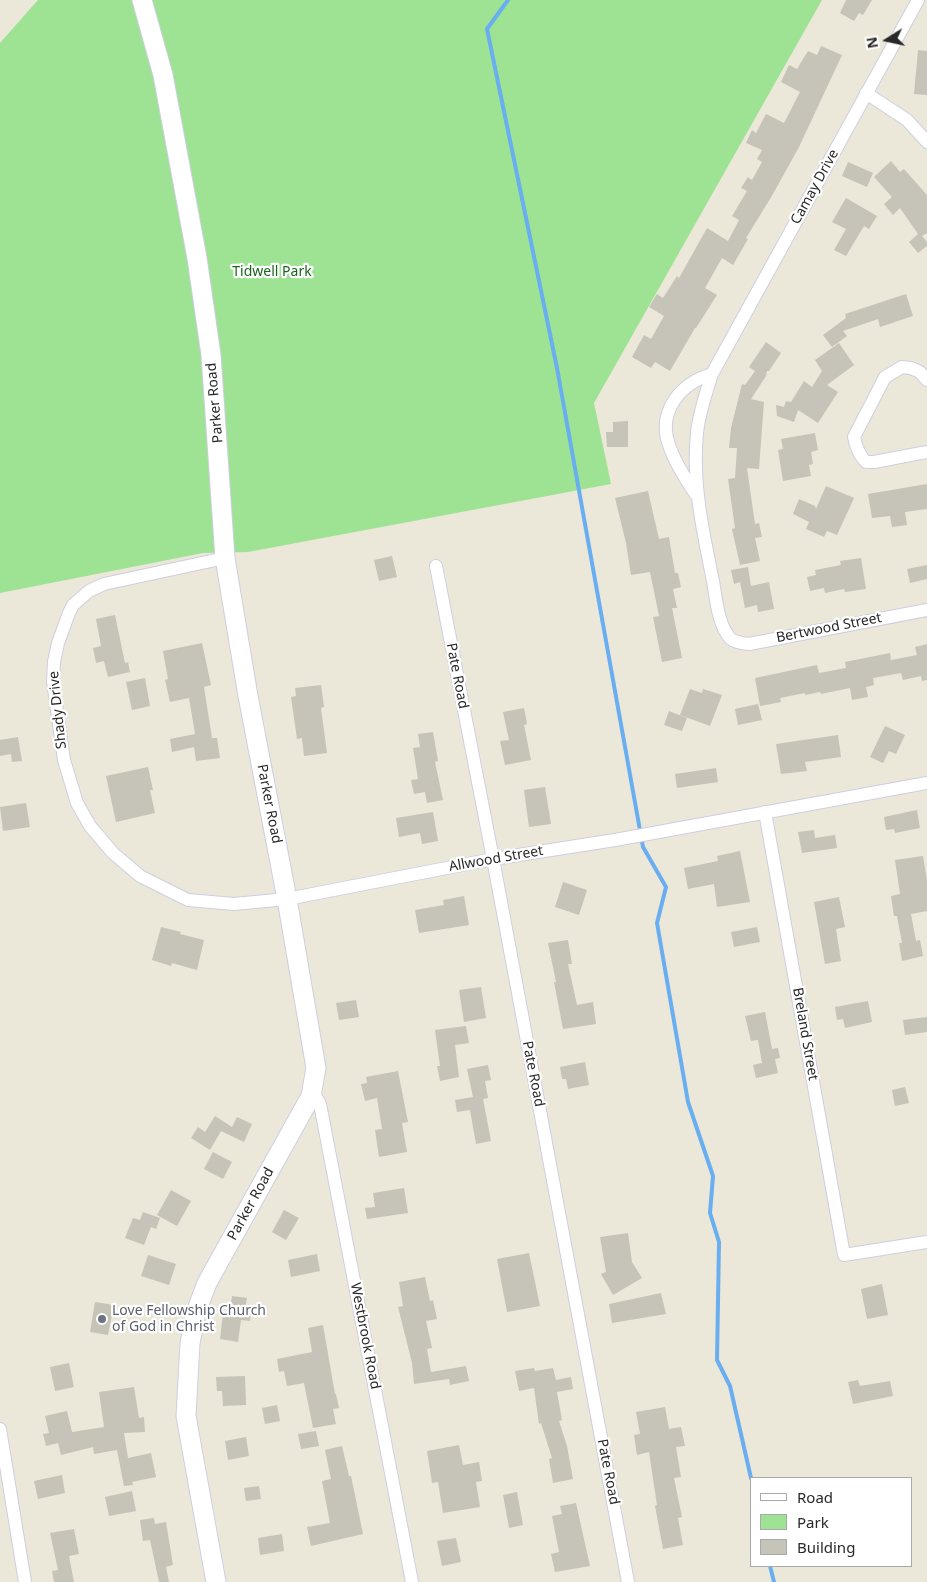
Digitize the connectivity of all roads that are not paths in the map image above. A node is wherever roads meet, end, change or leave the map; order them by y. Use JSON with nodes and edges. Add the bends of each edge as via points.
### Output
{"nodes":[{"id":1,"x":142,"y":0,"type":"edge"},
{"id":2,"x":918,"y":0,"type":"edge"},
{"id":3,"x":866,"y":92,"type":"junction"},
{"id":4,"x":927,"y":142,"type":"edge"},
{"id":5,"x":712,"y":374,"type":"junction"},
{"id":6,"x":927,"y":380,"type":"edge"},
{"id":7,"x":927,"y":452,"type":"edge"},
{"id":8,"x":698,"y":498,"type":"junction"},
{"id":9,"x":225,"y":558,"type":"junction"},
{"id":10,"x":436,"y":566,"type":"dead end"},
{"id":11,"x":927,"y":610,"type":"edge"},
{"id":12,"x":731,"y":639,"type":"joint"},
{"id":13,"x":927,"y":783,"type":"edge"},
{"id":14,"x":765,"y":812,"type":"junction"},
{"id":15,"x":90,"y":826,"type":"joint"},
{"id":16,"x":493,"y":858,"type":"junction"},
{"id":17,"x":287,"y":899,"type":"junction"},
{"id":18,"x":316,"y":1098,"type":"junction"},
{"id":19,"x":927,"y":1242,"type":"edge"},
{"id":20,"x":0,"y":1430,"type":"edge"},
{"id":21,"x":25,"y":1582,"type":"edge"},
{"id":22,"x":216,"y":1582,"type":"edge"},
{"id":23,"x":412,"y":1582,"type":"edge"},
{"id":24,"x":628,"y":1582,"type":"edge"}],
"edges":[{"from":1,"to":9,"type":"main road","name":"Parker Road","via":[[163,76],[197,258],[211,355]]},
{"from":2,"to":3,"type":"street","name":"Camay Drive"},
{"from":3,"to":4,"type":"street","via":[[907,120]]},
{"from":3,"to":5,"type":"street","name":"Camay Drive"},
{"from":5,"to":8,"type":"street","name":"Camay Drive","via":[[697,432]]},
{"from":5,"to":8,"type":"street","name":"Camay Drive","via":[[698,378],[683,389],[672,403],[666,422],[673,456]]},
{"from":6,"to":7,"type":"street","via":[[920,372],[902,367],[885,376],[854,437],[866,462]]},
{"from":8,"to":12,"type":"street","name":"Camay Drive","via":[[721,621]]},
{"from":9,"to":15,"type":"street","name":"Shady Drive","via":[[104,584],[79,599],[69,612],[58,643],[53,682],[64,760],[78,803]]},
{"from":9,"to":17,"type":"main road","name":"Parker Road"},
{"from":10,"to":16,"type":"street","name":"Pate Road"},
{"from":11,"to":12,"type":"street","name":"Bertwood Street","via":[[749,644]]},
{"from":13,"to":14,"type":"street","name":"Allwood Street"},
{"from":14,"to":16,"type":"street","name":"Allwood Street","via":[[615,840]]},
{"from":14,"to":19,"type":"street","name":"Breland Street","via":[[844,1255]]},
{"from":15,"to":17,"type":"street","name":"Allwood Street","via":[[113,853],[140,876],[188,900],[234,904]]},
{"from":16,"to":17,"type":"street","name":"Allwood Street"},
{"from":16,"to":24,"type":"street","name":"Pate Road"},
{"from":17,"to":18,"type":"main road","name":"Parker Road","via":[[316,1068]]},
{"from":18,"to":22,"type":"main road","name":"Parker Road","via":[[207,1283],[196,1312],[190,1343],[186,1416]]},
{"from":18,"to":23,"type":"street","name":"Westbrook Road"},
{"from":20,"to":21,"type":"street"}]}
